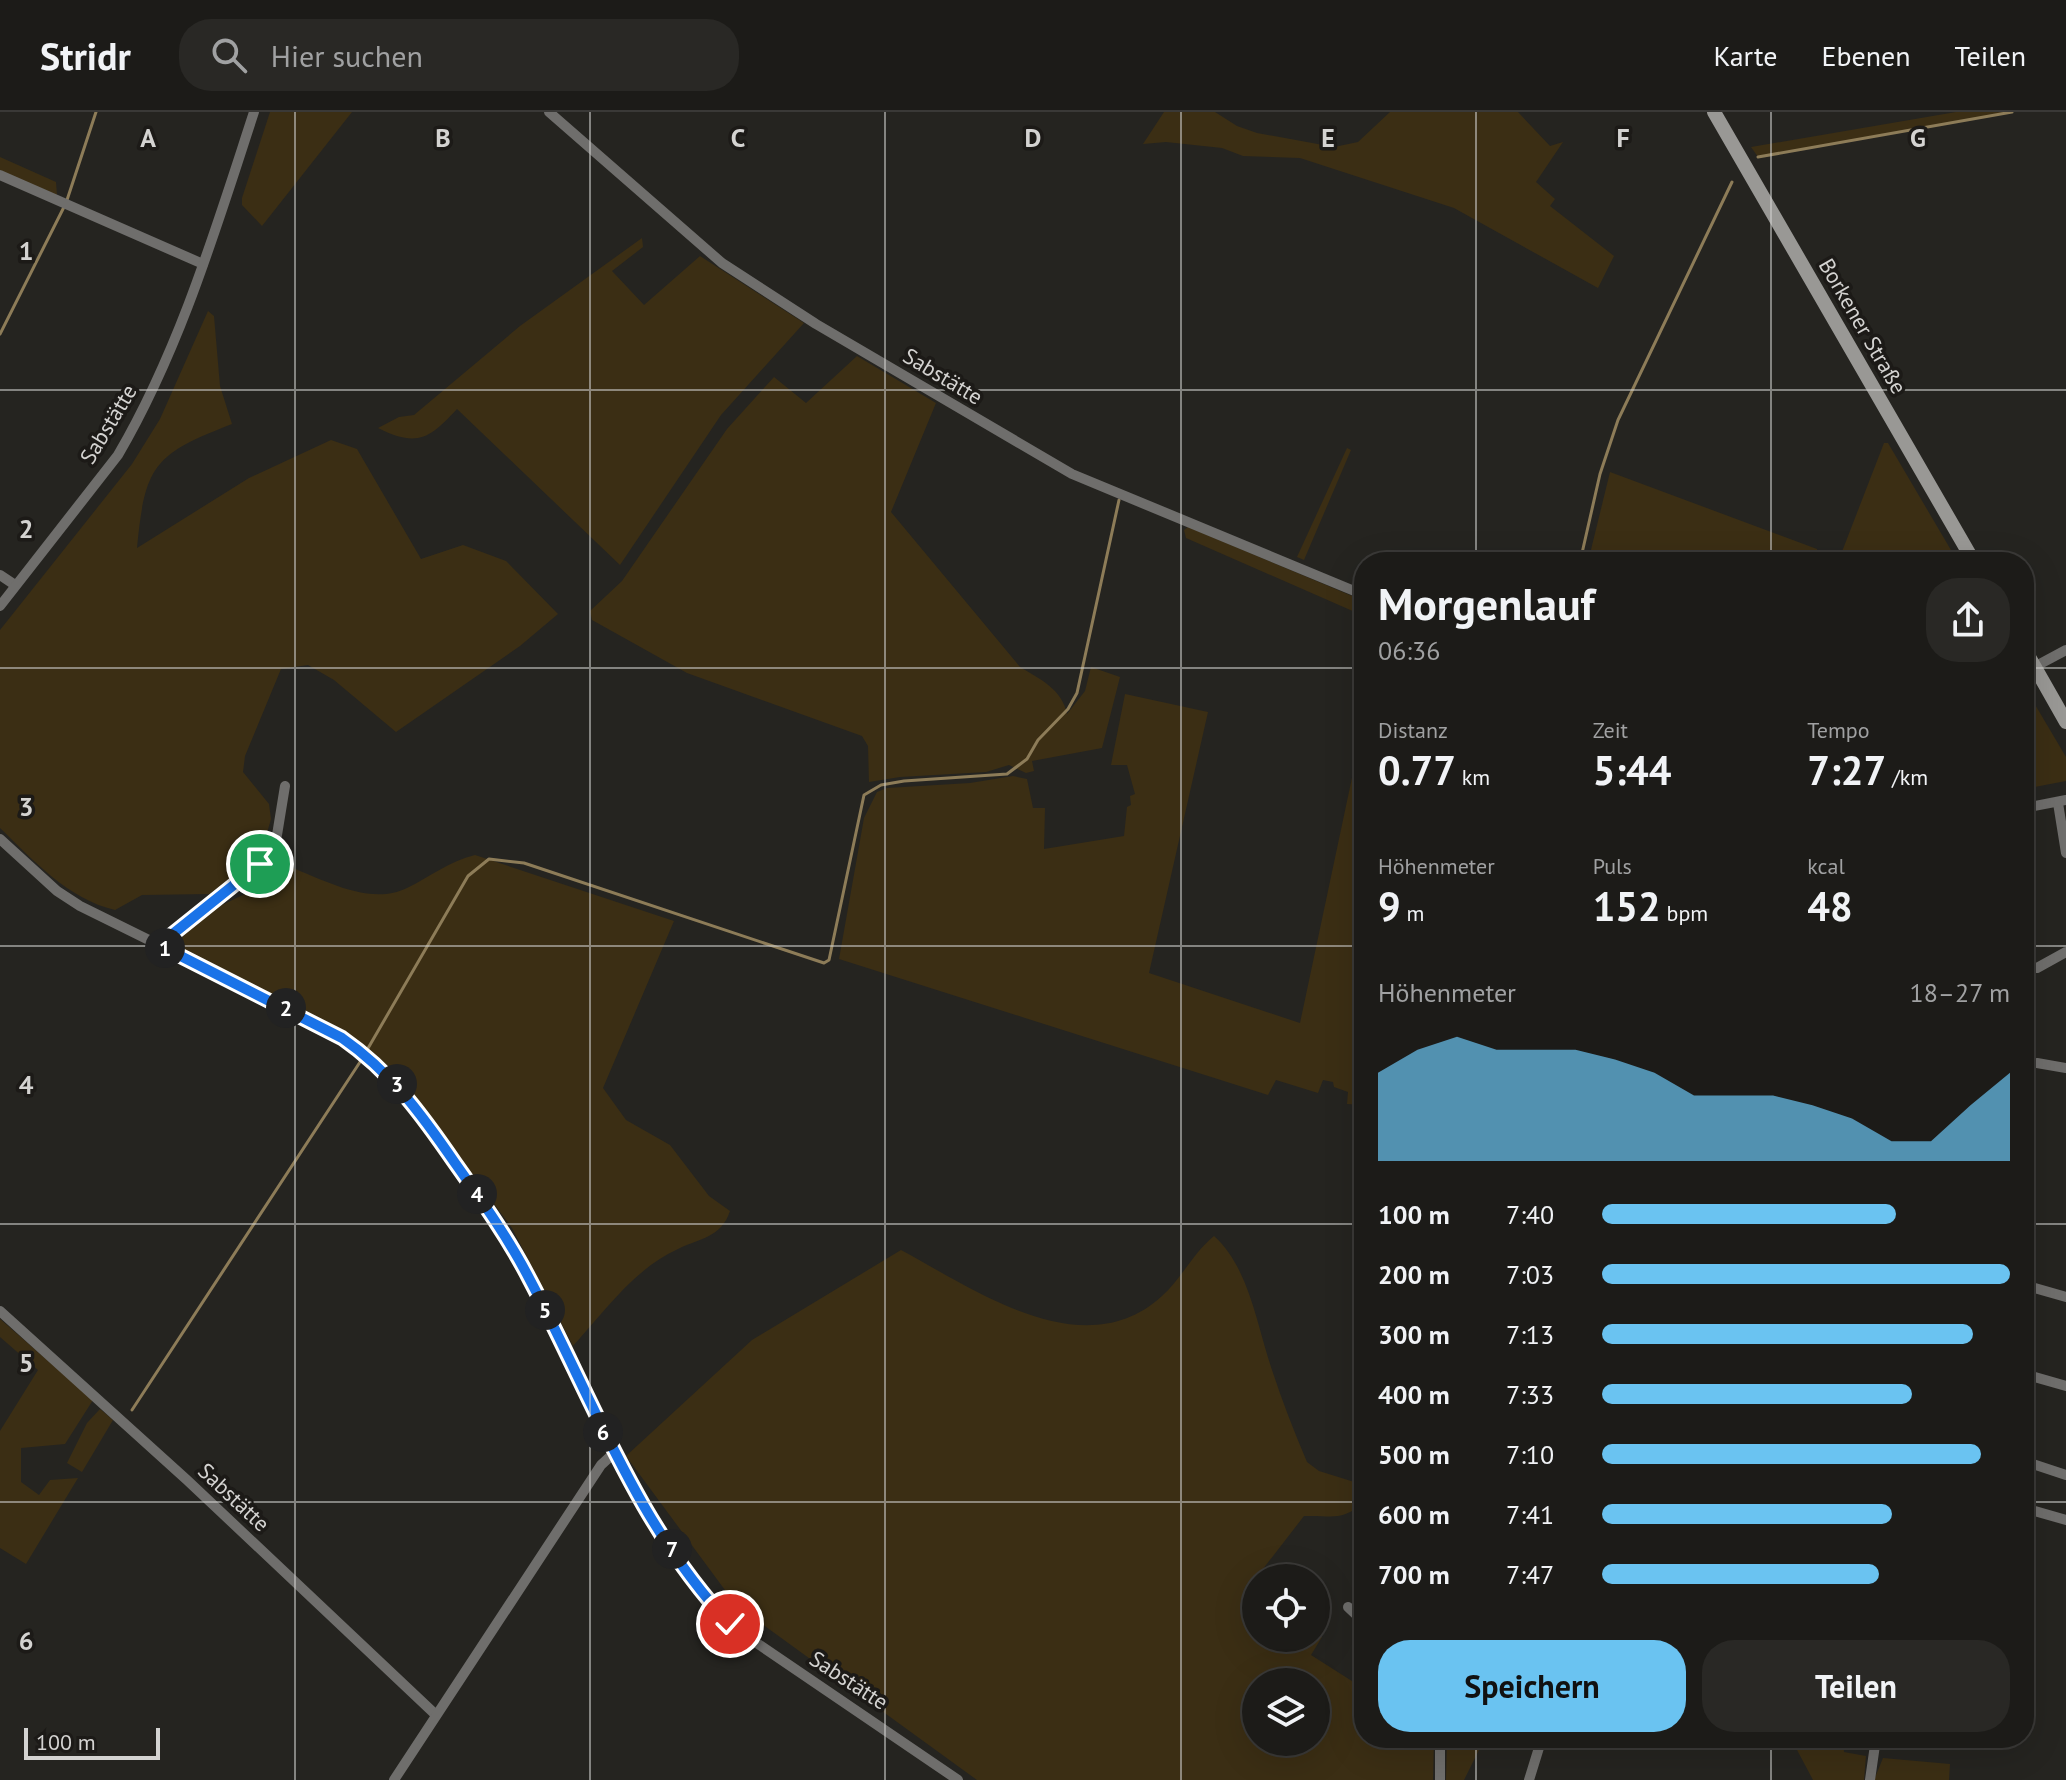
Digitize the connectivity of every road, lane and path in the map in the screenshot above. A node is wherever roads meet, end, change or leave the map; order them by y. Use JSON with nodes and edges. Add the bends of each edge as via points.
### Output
{"nodes":[{"id":1,"x":254,"y":112,"type":"edge"},
{"id":2,"x":549,"y":112,"type":"edge"},
{"id":3,"x":1714,"y":112,"type":"edge"},
{"id":4,"x":0,"y":175,"type":"edge"},
{"id":5,"x":203,"y":264,"type":"junction"},
{"id":6,"x":1968,"y":552,"type":"edge"},
{"id":7,"x":0,"y":575,"type":"edge"},
{"id":8,"x":15,"y":585,"type":"junction"},
{"id":9,"x":1354,"y":591,"type":"edge"},
{"id":10,"x":0,"y":606,"type":"edge"},
{"id":11,"x":2066,"y":650,"type":"edge"},
{"id":12,"x":2034,"y":667,"type":"joint"},
{"id":13,"x":2066,"y":722,"type":"edge"},
{"id":14,"x":285,"y":786,"type":"dead end"},
{"id":15,"x":2062,"y":801,"type":"edge"},
{"id":16,"x":2034,"y":806,"type":"edge"},
{"id":17,"x":0,"y":839,"type":"edge"},
{"id":18,"x":2066,"y":853,"type":"edge"},
{"id":19,"x":159,"y":945,"type":"junction"},
{"id":20,"x":2066,"y":952,"type":"edge"},
{"id":21,"x":2037,"y":968,"type":"dead end"},
{"id":22,"x":2037,"y":1063,"type":"dead end"},
{"id":23,"x":2066,"y":1068,"type":"edge"},
{"id":24,"x":2034,"y":1288,"type":"edge"},
{"id":25,"x":2066,"y":1297,"type":"edge"},
{"id":26,"x":0,"y":1311,"type":"edge"},
{"id":27,"x":2034,"y":1377,"type":"edge"},
{"id":28,"x":2066,"y":1386,"type":"edge"},
{"id":29,"x":614,"y":1453,"type":"junction"},
{"id":30,"x":2034,"y":1464,"type":"edge"},
{"id":31,"x":2066,"y":1475,"type":"edge"},
{"id":32,"x":2034,"y":1511,"type":"edge"},
{"id":33,"x":2066,"y":1520,"type":"edge"},
{"id":34,"x":1348,"y":1607,"type":"dead end"},
{"id":35,"x":1354,"y":1613,"type":"edge"},
{"id":36,"x":436,"y":1715,"type":"junction"},
{"id":37,"x":1440,"y":1748,"type":"edge"},
{"id":38,"x":1539,"y":1748,"type":"edge"},
{"id":39,"x":1875,"y":1748,"type":"edge"},
{"id":40,"x":394,"y":1780,"type":"edge"},
{"id":41,"x":958,"y":1780,"type":"edge"},
{"id":42,"x":1440,"y":1780,"type":"edge"},
{"id":43,"x":1529,"y":1780,"type":"edge"},
{"id":44,"x":1870,"y":1780,"type":"edge"}],
"edges":[{"from":1,"to":5,"type":"street","name":"Sabstätte"},
{"from":2,"to":9,"type":"street","name":"Sabstätte","via":[[722,263],[1034,454]]},
{"from":3,"to":6,"type":"main road","name":"Borkener Straße"},
{"from":4,"to":5,"type":"street"},
{"from":5,"to":8,"type":"street","name":"Sabstätte","via":[[161,371],[118,455]]},
{"from":7,"to":8,"type":"street"},
{"from":8,"to":10,"type":"street","name":"Sabstätte"},
{"from":11,"to":12,"type":"street"},
{"from":12,"to":13,"type":"main road"},
{"from":14,"to":19,"type":"street","via":[[268,857]]},
{"from":15,"to":16,"type":"street"},
{"from":15,"to":18,"type":"street"},
{"from":17,"to":19,"type":"street","name":"Sabstätte","via":[[57,891]]},
{"from":19,"to":29,"type":"street","name":"Sabstätte","via":[[321,1026],[390,1076],[510,1242]]},
{"from":20,"to":21,"type":"street"},
{"from":22,"to":23,"type":"street"},
{"from":24,"to":25,"type":"street"},
{"from":26,"to":36,"type":"street","name":"Sabstätte"},
{"from":27,"to":28,"type":"street"},
{"from":29,"to":36,"type":"street","via":[[601,1465]]},
{"from":29,"to":41,"type":"street","name":"Sabstätte","via":[[685,1571],[730,1624]]},
{"from":30,"to":31,"type":"street"},
{"from":32,"to":33,"type":"street"},
{"from":34,"to":35,"type":"street"},
{"from":36,"to":40,"type":"street"},
{"from":37,"to":42,"type":"street"},
{"from":38,"to":43,"type":"street"},
{"from":39,"to":44,"type":"street"}]}
